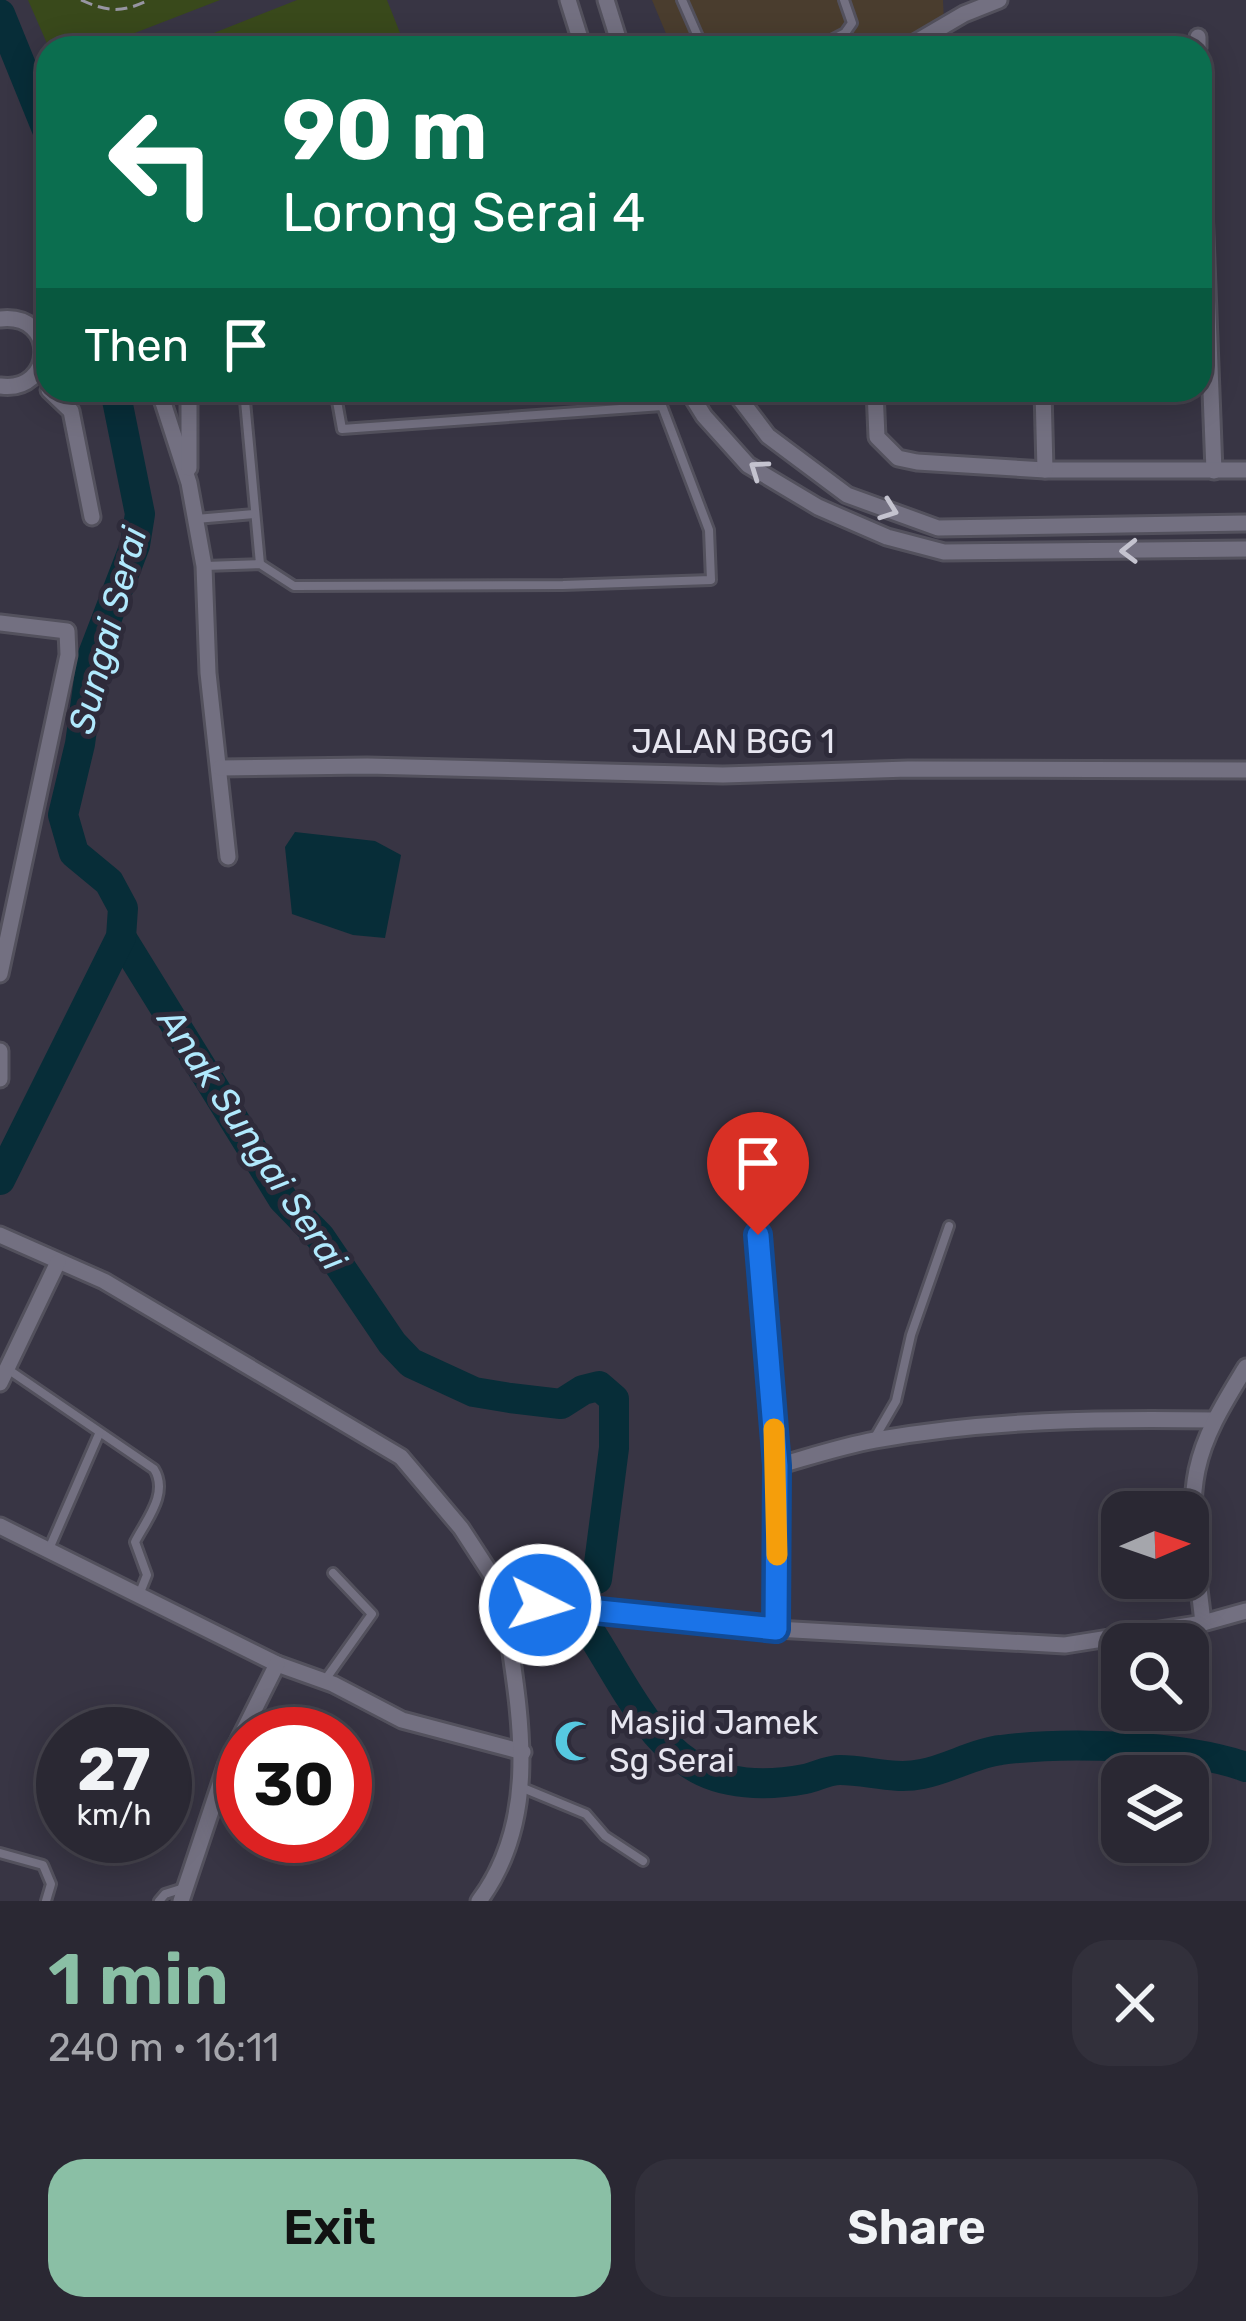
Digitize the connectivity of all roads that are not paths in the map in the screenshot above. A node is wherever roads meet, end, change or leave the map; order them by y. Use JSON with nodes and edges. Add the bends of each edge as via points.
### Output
{"nodes":[{"id":1,"x":568,"y":0,"type":"edge"},
{"id":2,"x":606,"y":0,"type":"edge"},
{"id":3,"x":682,"y":0,"type":"edge"},
{"id":4,"x":844,"y":0,"type":"edge"},
{"id":5,"x":999,"y":0,"type":"edge"},
{"id":6,"x":579,"y":36,"type":"edge"},
{"id":7,"x":617,"y":36,"type":"edge"},
{"id":8,"x":698,"y":36,"type":"edge"},
{"id":9,"x":839,"y":36,"type":"edge"},
{"id":10,"x":926,"y":36,"type":"edge"},
{"id":11,"x":1,"y":318,"type":"edge"},
{"id":12,"x":36,"y":329,"type":"edge"},
{"id":13,"x":36,"y":371,"type":"edge"},
{"id":14,"x":34,"y":375,"type":"joint"},
{"id":15,"x":0,"y":386,"type":"edge"},
{"id":16,"x":62,"y":402,"type":"edge"},
{"id":17,"x":163,"y":402,"type":"edge"},
{"id":18,"x":189,"y":402,"type":"edge"},
{"id":19,"x":245,"y":402,"type":"edge"},
{"id":20,"x":336,"y":402,"type":"edge"},
{"id":21,"x":660,"y":402,"type":"edge"},
{"id":22,"x":695,"y":402,"type":"edge"},
{"id":23,"x":742,"y":402,"type":"edge"},
{"id":24,"x":875,"y":402,"type":"edge"},
{"id":25,"x":1043,"y":402,"type":"edge"},
{"id":26,"x":1211,"y":402,"type":"edge"},
{"id":27,"x":662,"y":406,"type":"junction"},
{"id":28,"x":1045,"y":470,"type":"junction"},
{"id":29,"x":1246,"y":470,"type":"edge"},
{"id":30,"x":1214,"y":471,"type":"junction"},
{"id":31,"x":189,"y":483,"type":"junction"},
{"id":32,"x":254,"y":514,"type":"junction"},
{"id":33,"x":92,"y":517,"type":"dead end"},
{"id":34,"x":196,"y":519,"type":"junction"},
{"id":35,"x":1246,"y":523,"type":"edge"},
{"id":36,"x":1246,"y":549,"type":"edge"},
{"id":37,"x":260,"y":564,"type":"junction"},
{"id":38,"x":203,"y":566,"type":"junction"},
{"id":39,"x":0,"y":623,"type":"edge"},
{"id":40,"x":220,"y":768,"type":"junction"},
{"id":41,"x":1246,"y":770,"type":"edge"},
{"id":42,"x":228,"y":857,"type":"dead end"},
{"id":43,"x":0,"y":974,"type":"edge"},
{"id":44,"x":0,"y":1051,"type":"edge"},
{"id":45,"x":0,"y":1079,"type":"edge"},
{"id":46,"x":949,"y":1226,"type":"dead end"},
{"id":47,"x":0,"y":1235,"type":"edge"},
{"id":48,"x":758,"y":1235,"type":"dead end"},
{"id":49,"x":58,"y":1262,"type":"junction"},
{"id":50,"x":1246,"y":1367,"type":"edge"},
{"id":51,"x":4,"y":1376,"type":"edge"},
{"id":52,"x":1214,"y":1420,"type":"junction"},
{"id":53,"x":99,"y":1434,"type":"junction"},
{"id":54,"x":873,"y":1440,"type":"junction"},
{"id":55,"x":777,"y":1466,"type":"junction"},
{"id":56,"x":0,"y":1526,"type":"edge"},
{"id":57,"x":49,"y":1549,"type":"junction"},
{"id":58,"x":333,"y":1573,"type":"dead end"},
{"id":59,"x":502,"y":1591,"type":"junction"},
{"id":60,"x":139,"y":1595,"type":"junction"},
{"id":61,"x":1246,"y":1611,"type":"edge"},
{"id":62,"x":1203,"y":1623,"type":"joint"},
{"id":63,"x":776,"y":1629,"type":"junction"},
{"id":64,"x":1101,"y":1639,"type":"edge"},
{"id":65,"x":277,"y":1664,"type":"junction"},
{"id":66,"x":324,"y":1681,"type":"junction"},
{"id":67,"x":523,"y":1752,"type":"junction"},
{"id":68,"x":523,"y":1788,"type":"junction"},
{"id":69,"x":0,"y":1853,"type":"edge"},
{"id":70,"x":644,"y":1861,"type":"dead end"},
{"id":71,"x":183,"y":1894,"type":"edge"},
{"id":72,"x":46,"y":1901,"type":"edge"},
{"id":73,"x":158,"y":1901,"type":"edge"},
{"id":74,"x":478,"y":1901,"type":"edge"}],
"edges":[{"from":1,"to":6,"type":"street"},
{"from":2,"to":7,"type":"street"},
{"from":3,"to":8,"type":"lane"},
{"from":4,"to":9,"type":"lane","via":[[852,23]]},
{"from":5,"to":10,"type":"street"},
{"from":11,"to":12,"type":"street"},
{"from":13,"to":14,"type":"street"},
{"from":14,"to":15,"type":"street"},
{"from":16,"to":33,"type":"street","via":[[71,411]]},
{"from":17,"to":31,"type":"street"},
{"from":18,"to":31,"type":"street"},
{"from":19,"to":32,"type":"lane"},
{"from":20,"to":27,"type":"lane","via":[[342,429]]},
{"from":21,"to":27,"type":"lane"},
{"from":36,"to":22,"type":"street","one_way":true,"via":[[944,552],[886,537],[748,465]]},
{"from":23,"to":35,"type":"street","one_way":true,"via":[[767,436],[847,495],[938,528]]},
{"from":24,"to":28,"type":"street","via":[[877,437],[898,458]]},
{"from":25,"to":28,"type":"street"},
{"from":26,"to":30,"type":"street"},
{"from":27,"to":37,"type":"lane","via":[[709,530],[710,580],[294,586]]},
{"from":28,"to":30,"type":"street"},
{"from":29,"to":30,"type":"street"},
{"from":31,"to":34,"type":"street"},
{"from":32,"to":34,"type":"lane"},
{"from":32,"to":37,"type":"lane"},
{"from":34,"to":38,"type":"street"},
{"from":37,"to":38,"type":"lane"},
{"from":38,"to":40,"type":"street"},
{"from":39,"to":43,"type":"street","via":[[67,631],[68,655]]},
{"from":40,"to":41,"type":"street","name":"JALAN BGG 1","via":[[723,775]]},
{"from":40,"to":42,"type":"street"},
{"from":44,"to":45,"type":"street"},
{"from":46,"to":54,"type":"lane","via":[[896,1401]]},
{"from":47,"to":49,"type":"street"},
{"from":48,"to":55,"type":"street"},
{"from":49,"to":51,"type":"street"},
{"from":49,"to":59,"type":"street","via":[[138,1300],[401,1457]]},
{"from":50,"to":52,"type":"street"},
{"from":51,"to":53,"type":"lane"},
{"from":52,"to":54,"type":"street","via":[[1021,1423]]},
{"from":52,"to":62,"type":"street","via":[[1196,1473]]},
{"from":53,"to":57,"type":"lane"},
{"from":53,"to":60,"type":"lane","via":[[154,1469],[162,1484],[135,1542],[147,1575]]},
{"from":54,"to":55,"type":"street"},
{"from":55,"to":63,"type":"street"},
{"from":56,"to":57,"type":"street"},
{"from":57,"to":60,"type":"street"},
{"from":58,"to":66,"type":"lane","via":[[372,1614]]},
{"from":59,"to":63,"type":"street","via":[[540,1605]]},
{"from":59,"to":67,"type":"street"},
{"from":60,"to":65,"type":"street"},
{"from":61,"to":62,"type":"street"},
{"from":63,"to":64,"type":"street","via":[[1065,1645]]},
{"from":65,"to":66,"type":"street"},
{"from":65,"to":71,"type":"street","via":[[226,1766]]},
{"from":66,"to":67,"type":"street","via":[[402,1720]]},
{"from":67,"to":68,"type":"street"},
{"from":68,"to":70,"type":"lane","via":[[586,1814]]},
{"from":68,"to":74,"type":"street","via":[[514,1827]]},
{"from":69,"to":72,"type":"lane","via":[[43,1865],[51,1884]]},
{"from":71,"to":73,"type":"lane"}]}
